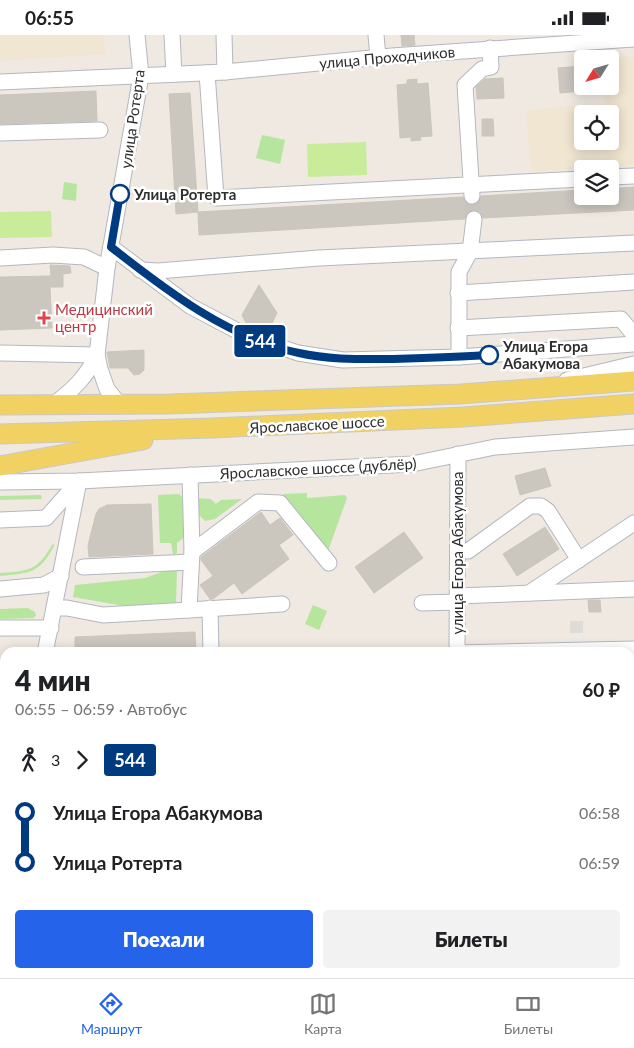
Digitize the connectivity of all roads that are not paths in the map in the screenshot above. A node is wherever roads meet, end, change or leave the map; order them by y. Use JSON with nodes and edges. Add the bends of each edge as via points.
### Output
{"nodes":[{"id":1,"x":137,"y":35,"type":"edge"},
{"id":2,"x":172,"y":35,"type":"edge"},
{"id":3,"x":224,"y":35,"type":"edge"},
{"id":4,"x":376,"y":35,"type":"edge"},
{"id":5,"x":634,"y":39,"type":"edge"},
{"id":6,"x":556,"y":40,"type":"edge"},
{"id":7,"x":487,"y":43,"type":"edge"},
{"id":8,"x":378,"y":57,"type":"junction"},
{"id":9,"x":225,"y":72,"type":"junction"},
{"id":10,"x":207,"y":73,"type":"junction"},
{"id":11,"x":174,"y":74,"type":"junction"},
{"id":12,"x":141,"y":76,"type":"junction"},
{"id":13,"x":0,"y":82,"type":"edge"},
{"id":14,"x":100,"y":130,"type":"dead end"},
{"id":15,"x":0,"y":133,"type":"edge"},
{"id":16,"x":634,"y":176,"type":"edge"},
{"id":17,"x":619,"y":177,"type":"edge"},
{"id":18,"x":574,"y":180,"type":"edge"},
{"id":19,"x":472,"y":190,"type":"junction"},
{"id":20,"x":474,"y":219,"type":"tunnel mouth"},
{"id":21,"x":634,"y":243,"type":"edge"},
{"id":22,"x":111,"y":247,"type":"junction"},
{"id":23,"x":470,"y":252,"type":"junction"},
{"id":24,"x":0,"y":258,"type":"edge"},
{"id":25,"x":107,"y":268,"type":"junction"},
{"id":26,"x":140,"y":270,"type":"junction"},
{"id":27,"x":634,"y":282,"type":"edge"},
{"id":28,"x":458,"y":293,"type":"junction"},
{"id":29,"x":458,"y":328,"type":"junction"},
{"id":30,"x":634,"y":335,"type":"edge"},
{"id":31,"x":634,"y":343,"type":"edge"},
{"id":32,"x":0,"y":353,"type":"edge"},
{"id":33,"x":97,"y":355,"type":"junction"},
{"id":34,"x":459,"y":357,"type":"junction"},
{"id":35,"x":634,"y":364,"type":"edge"},
{"id":36,"x":634,"y":381,"type":"edge"},
{"id":37,"x":536,"y":388,"type":"junction"},
{"id":38,"x":0,"y":397,"type":"edge"},
{"id":39,"x":54,"y":404,"type":"junction"},
{"id":40,"x":634,"y":404,"type":"edge"},
{"id":41,"x":0,"y":405,"type":"edge"},
{"id":42,"x":119,"y":405,"type":"junction"},
{"id":43,"x":213,"y":428,"type":"junction"},
{"id":44,"x":0,"y":434,"type":"edge"},
{"id":45,"x":634,"y":437,"type":"edge"},
{"id":46,"x":458,"y":455,"type":"junction"},
{"id":47,"x":0,"y":466,"type":"edge"},
{"id":48,"x":190,"y":475,"type":"junction"},
{"id":49,"x":79,"y":481,"type":"junction"},
{"id":50,"x":0,"y":482,"type":"edge"},
{"id":51,"x":0,"y":520,"type":"edge"},
{"id":52,"x":634,"y":523,"type":"edge"},
{"id":53,"x":468,"y":551,"type":"dead end"},
{"id":54,"x":192,"y":557,"type":"junction"},
{"id":55,"x":579,"y":560,"type":"junction"},
{"id":56,"x":329,"y":563,"type":"dead end"},
{"id":57,"x":83,"y":567,"type":"dead end"},
{"id":58,"x":61,"y":576,"type":"junction"},
{"id":59,"x":0,"y":589,"type":"edge"},
{"id":60,"x":634,"y":589,"type":"edge"},
{"id":61,"x":528,"y":594,"type":"junction"},
{"id":62,"x":458,"y":599,"type":"junction"},
{"id":63,"x":422,"y":603,"type":"dead end"},
{"id":64,"x":282,"y":604,"type":"dead end"},
{"id":65,"x":55,"y":608,"type":"junction"},
{"id":66,"x":210,"y":609,"type":"junction"},
{"id":67,"x":189,"y":610,"type":"junction"},
{"id":68,"x":0,"y":628,"type":"edge"},
{"id":69,"x":51,"y":628,"type":"junction"},
{"id":70,"x":46,"y":647,"type":"edge"},
{"id":71,"x":211,"y":647,"type":"edge"},
{"id":72,"x":457,"y":647,"type":"edge"}],
"edges":[{"from":1,"to":12,"type":"street","name":"улица Ротерта"},
{"from":2,"to":11,"type":"street"},
{"from":3,"to":9,"type":"street"},
{"from":4,"to":8,"type":"street"},
{"from":5,"to":6,"type":"street","name":"улица Проходчиков"},
{"from":6,"to":7,"type":"street","name":"улица Проходчиков"},
{"from":7,"to":8,"type":"street","name":"улица Проходчиков"},
{"from":7,"to":19,"type":"street","via":[[491,67],[482,69],[465,85]]},
{"from":8,"to":9,"type":"street","name":"улица Проходчиков"},
{"from":9,"to":10,"type":"street","name":"улица Проходчиков"},
{"from":10,"to":11,"type":"street","name":"улица Проходчиков"},
{"from":10,"to":19,"type":"street","via":[[216,198]]},
{"from":11,"to":12,"type":"street","name":"улица Проходчиков"},
{"from":12,"to":13,"type":"street","name":"улица Проходчиков"},
{"from":12,"to":22,"type":"street","name":"улица Ротерта"},
{"from":14,"to":15,"type":"street"},
{"from":16,"to":17,"type":"street"},
{"from":18,"to":19,"type":"street"},
{"from":20,"to":23,"type":"street"},
{"from":21,"to":23,"type":"street"},
{"from":22,"to":25,"type":"street","name":"улица Ротерта"},
{"from":22,"to":26,"type":"street"},
{"from":23,"to":26,"type":"street"},
{"from":23,"to":28,"type":"street","via":[[459,272]]},
{"from":24,"to":25,"type":"street","via":[[84,257]]},
{"from":25,"to":33,"type":"street","name":"улица Ротерта"},
{"from":26,"to":34,"type":"street","via":[[190,306],[244,335],[298,353],[343,360]]},
{"from":27,"to":28,"type":"street"},
{"from":28,"to":29,"type":"street"},
{"from":29,"to":30,"type":"street","via":[[622,319]]},
{"from":29,"to":34,"type":"street"},
{"from":31,"to":34,"type":"street"},
{"from":32,"to":33,"type":"street"},
{"from":33,"to":39,"type":"street","via":[[91,369]]},
{"from":33,"to":42,"type":"street","name":"улица Ротерта","via":[[107,389]]},
{"from":35,"to":37,"type":"street"},
{"from":36,"to":37,"type":"main road","name":"Ярославское шоссе"},
{"from":37,"to":42,"type":"main road","name":"Ярославское шоссе","via":[[461,394]]},
{"from":38,"to":39,"type":"main road"},
{"from":39,"to":41,"type":"main road","name":"Ярославское шоссе"},
{"from":39,"to":42,"type":"main road","name":"Ярославское шоссе"},
{"from":40,"to":43,"type":"main road","name":"Ярославское шоссе","via":[[463,417]]},
{"from":43,"to":44,"type":"main road","name":"Ярославское шоссе"},
{"from":43,"to":47,"type":"main road"},
{"from":45,"to":46,"type":"street","name":"Ярославское шоссе (дублёр)","via":[[494,447]]},
{"from":46,"to":48,"type":"street","name":"Ярославское шоссе (дублёр)","via":[[412,464]]},
{"from":46,"to":62,"type":"street","name":"улица Егора Абакумова"},
{"from":48,"to":49,"type":"street","name":"Ярославское шоссе (дублёр)"},
{"from":48,"to":54,"type":"street"},
{"from":49,"to":50,"type":"street","name":"Ярославское шоссе (дублёр)"},
{"from":49,"to":51,"type":"street","via":[[46,518]]},
{"from":49,"to":58,"type":"street"},
{"from":52,"to":55,"type":"street"},
{"from":53,"to":55,"type":"street","via":[[530,507],[541,506],[548,511]]},
{"from":54,"to":56,"type":"street","via":[[258,502],[280,503]]},
{"from":54,"to":57,"type":"street"},
{"from":54,"to":67,"type":"street"},
{"from":55,"to":61,"type":"street"},
{"from":58,"to":59,"type":"street","via":[[44,585]]},
{"from":58,"to":65,"type":"street"},
{"from":60,"to":61,"type":"street"},
{"from":61,"to":62,"type":"street"},
{"from":62,"to":63,"type":"street"},
{"from":62,"to":72,"type":"street","name":"улица Егора Абакумова"},
{"from":64,"to":66,"type":"street"},
{"from":65,"to":67,"type":"street","via":[[103,615]]},
{"from":65,"to":69,"type":"street"},
{"from":66,"to":67,"type":"street"},
{"from":66,"to":71,"type":"street"},
{"from":68,"to":69,"type":"street"},
{"from":69,"to":70,"type":"street"}]}
